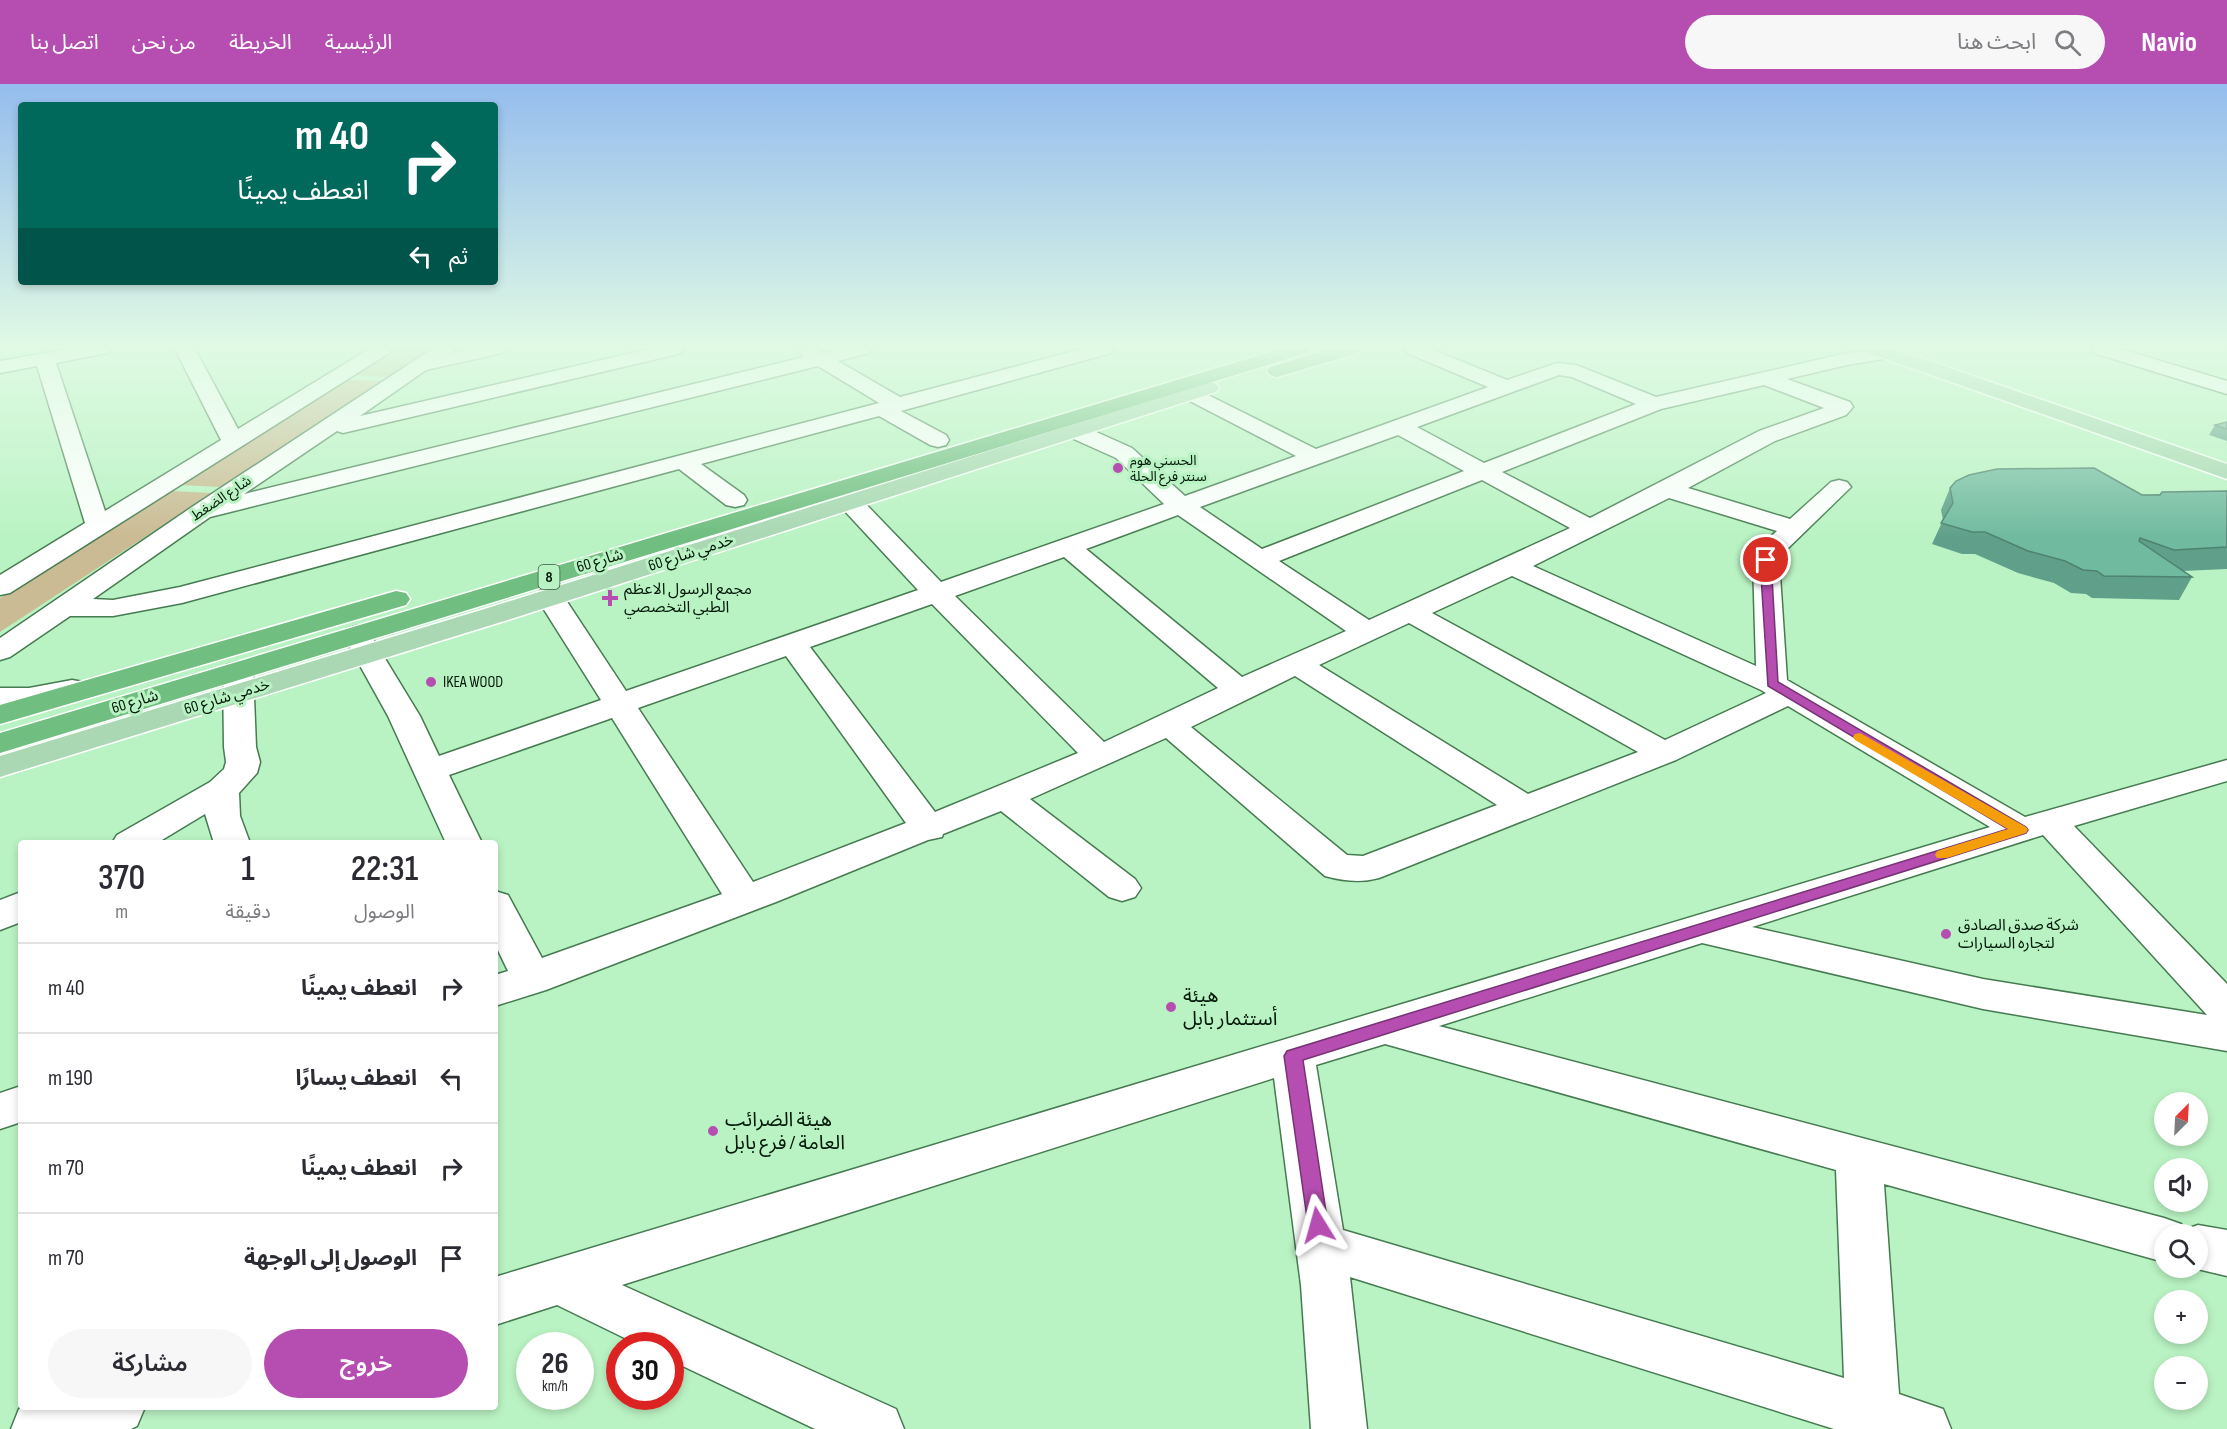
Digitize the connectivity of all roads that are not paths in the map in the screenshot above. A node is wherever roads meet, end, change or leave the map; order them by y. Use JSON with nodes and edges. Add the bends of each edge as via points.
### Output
{"nodes":[{"id":1,"x":62,"y":412,"type":"edge"},
{"id":2,"x":217,"y":412,"type":"edge"},
{"id":3,"x":276,"y":412,"type":"edge"},
{"id":4,"x":351,"y":412,"type":"edge"},
{"id":5,"x":403,"y":412,"type":"edge"},
{"id":6,"x":588,"y":412,"type":"edge"},
{"id":7,"x":872,"y":412,"type":"edge"},
{"id":8,"x":897,"y":412,"type":"edge"},
{"id":9,"x":1035,"y":412,"type":"edge"},
{"id":10,"x":1095,"y":412,"type":"edge"},
{"id":11,"x":1125,"y":412,"type":"edge"},
{"id":12,"x":1254,"y":412,"type":"edge"},
{"id":13,"x":1437,"y":412,"type":"edge"},
{"id":14,"x":1635,"y":412,"type":"edge"},
{"id":15,"x":1833,"y":412,"type":"edge"},
{"id":16,"x":2069,"y":412,"type":"edge"},
{"id":17,"x":2082,"y":412,"type":"edge"},
{"id":18,"x":1398,"y":426,"type":"junction"},
{"id":19,"x":322,"y":431,"type":"junction"},
{"id":20,"x":1075,"y":431,"type":"junction"},
{"id":21,"x":938,"y":440,"type":"junction"},
{"id":22,"x":233,"y":442,"type":"junction"},
{"id":23,"x":1315,"y":457,"type":"junction"},
{"id":24,"x":2227,"y":459,"type":"edge"},
{"id":25,"x":684,"y":462,"type":"junction"},
{"id":26,"x":1485,"y":472,"type":"junction"},
{"id":27,"x":2227,"y":472,"type":"edge"},
{"id":28,"x":1839,"y":487,"type":"dead end"},
{"id":29,"x":1668,"y":490,"type":"junction"},
{"id":30,"x":735,"y":500,"type":"junction"},
{"id":31,"x":850,"y":502,"type":"junction"},
{"id":32,"x":1181,"y":506,"type":"junction"},
{"id":33,"x":201,"y":512,"type":"junction"},
{"id":34,"x":98,"y":526,"type":"junction"},
{"id":35,"x":1589,"y":528,"type":"junction"},
{"id":36,"x":1795,"y":528,"type":"junction"},
{"id":37,"x":1068,"y":547,"type":"junction"},
{"id":38,"x":1260,"y":559,"type":"junction"},
{"id":39,"x":1512,"y":566,"type":"junction"},
{"id":40,"x":0,"y":587,"type":"edge"},
{"id":41,"x":935,"y":592,"type":"junction"},
{"id":42,"x":550,"y":597,"type":"junction"},
{"id":43,"x":61,"y":607,"type":"junction"},
{"id":44,"x":1410,"y":612,"type":"junction"},
{"id":45,"x":1367,"y":632,"type":"junction"},
{"id":46,"x":792,"y":643,"type":"junction"},
{"id":47,"x":363,"y":644,"type":"junction"},
{"id":48,"x":0,"y":651,"type":"edge"},
{"id":49,"x":1297,"y":664,"type":"junction"},
{"id":50,"x":118,"y":681,"type":"junction"},
{"id":51,"x":238,"y":682,"type":"junction"},
{"id":52,"x":1780,"y":689,"type":"junction"},
{"id":53,"x":1239,"y":690,"type":"junction"},
{"id":54,"x":0,"y":697,"type":"edge"},
{"id":55,"x":620,"y":704,"type":"junction"},
{"id":56,"x":0,"y":715,"type":"edge"},
{"id":57,"x":1170,"y":725,"type":"junction"},
{"id":58,"x":0,"y":743,"type":"edge"},
{"id":59,"x":1664,"y":753,"type":"junction"},
{"id":60,"x":1100,"y":757,"type":"junction"},
{"id":61,"x":0,"y":767,"type":"edge"},
{"id":62,"x":2227,"y":770,"type":"edge"},
{"id":63,"x":429,"y":771,"type":"junction"},
{"id":64,"x":222,"y":790,"type":"junction"},
{"id":65,"x":1006,"y":798,"type":"junction"},
{"id":66,"x":1526,"y":808,"type":"junction"},
{"id":67,"x":2036,"y":826,"type":"junction"},
{"id":68,"x":929,"y":829,"type":"junction"},
{"id":69,"x":135,"y":840,"type":"edge"},
{"id":70,"x":231,"y":840,"type":"edge"},
{"id":71,"x":463,"y":840,"type":"edge"},
{"id":72,"x":1122,"y":888,"type":"dead end"},
{"id":73,"x":744,"y":900,"type":"junction"},
{"id":74,"x":18,"y":907,"type":"edge"},
{"id":75,"x":498,"y":910,"type":"edge"},
{"id":76,"x":0,"y":917,"type":"edge"},
{"id":77,"x":1702,"y":929,"type":"junction"},
{"id":78,"x":532,"y":979,"type":"junction"},
{"id":79,"x":498,"y":990,"type":"edge"},
{"id":80,"x":2227,"y":1010,"type":"edge"},
{"id":81,"x":1384,"y":1028,"type":"junction"},
{"id":82,"x":2227,"y":1035,"type":"edge"},
{"id":83,"x":1293,"y":1056,"type":"junction"},
{"id":84,"x":18,"y":1105,"type":"edge"},
{"id":85,"x":0,"y":1111,"type":"edge"},
{"id":86,"x":1859,"y":1157,"type":"junction"},
{"id":87,"x":2154,"y":1237,"type":"edge"},
{"id":88,"x":1321,"y":1246,"type":"junction"},
{"id":89,"x":2208,"y":1249,"type":"edge"},
{"id":90,"x":2227,"y":1253,"type":"edge"},
{"id":91,"x":561,"y":1282,"type":"junction"},
{"id":92,"x":498,"y":1300,"type":"edge"},
{"id":93,"x":107,"y":1410,"type":"edge"},
{"id":94,"x":1873,"y":1415,"type":"junction"},
{"id":95,"x":39,"y":1429,"type":"edge"},
{"id":96,"x":876,"y":1429,"type":"edge"},
{"id":97,"x":1339,"y":1429,"type":"edge"},
{"id":98,"x":1923,"y":1429,"type":"edge"}],
"edges":[{"from":1,"to":34,"type":"street"},
{"from":2,"to":22,"type":"street"},
{"from":3,"to":22,"type":"street"},
{"from":4,"to":19,"type":"street","name":"شارع الضغط"},
{"from":5,"to":19,"type":"street"},
{"from":6,"to":33,"type":"street"},
{"from":7,"to":25,"type":"street"},
{"from":8,"to":21,"type":"street"},
{"from":9,"to":21,"type":"highway","name":"شارع 60","number":"8"},
{"from":10,"to":47,"type":"highway","name":"شارع 60","number":"8"},
{"from":11,"to":20,"type":"main road","name":"خدمي شارع 60"},
{"from":12,"to":23,"type":"street"},
{"from":13,"to":18,"type":"street"},
{"from":14,"to":26,"type":"street"},
{"from":15,"to":29,"type":"street","via":[[1767,436]]},
{"from":16,"to":27,"type":"main road"},
{"from":17,"to":24,"type":"main road"},
{"from":18,"to":23,"type":"street"},
{"from":18,"to":26,"type":"street"},
{"from":19,"to":33,"type":"street","name":"شارع الضغط"},
{"from":20,"to":31,"type":"main road","name":"خدمي شارع 60"},
{"from":20,"to":32,"type":"street","via":[[1124,453]]},
{"from":21,"to":30,"type":"highway","name":"شارع 60","number":"8"},
{"from":22,"to":34,"type":"street"},
{"from":23,"to":32,"type":"street"},
{"from":25,"to":30,"type":"street"},
{"from":25,"to":43,"type":"street","via":[[182,595],[113,608]]},
{"from":26,"to":35,"type":"street"},
{"from":26,"to":38,"type":"street"},
{"from":28,"to":36,"type":"street"},
{"from":29,"to":35,"type":"street"},
{"from":29,"to":36,"type":"street"},
{"from":30,"to":50,"type":"highway","name":"شارع 60","number":"8"},
{"from":31,"to":41,"type":"street"},
{"from":31,"to":42,"type":"main road","name":"خدمي شارع 60"},
{"from":32,"to":37,"type":"street"},
{"from":32,"to":38,"type":"street"},
{"from":33,"to":43,"type":"street","name":"شارع الضغط"},
{"from":34,"to":40,"type":"street"},
{"from":35,"to":39,"type":"street"},
{"from":36,"to":52,"type":"street","via":[[1770,552],[1765,568]]},
{"from":37,"to":41,"type":"street"},
{"from":37,"to":53,"type":"street"},
{"from":38,"to":45,"type":"street"},
{"from":39,"to":44,"type":"street"},
{"from":39,"to":52,"type":"street"},
{"from":41,"to":46,"type":"street"},
{"from":41,"to":60,"type":"street"},
{"from":42,"to":47,"type":"main road","name":"خدمي شارع 60"},
{"from":42,"to":55,"type":"street"},
{"from":43,"to":48,"type":"street","name":"شارع الضغط"},
{"from":44,"to":45,"type":"street"},
{"from":44,"to":59,"type":"street"},
{"from":45,"to":49,"type":"street"},
{"from":46,"to":55,"type":"street"},
{"from":46,"to":68,"type":"street"},
{"from":47,"to":51,"type":"main road","name":"خدمي شارع 60"},
{"from":47,"to":63,"type":"street","via":[[404,716]]},
{"from":49,"to":53,"type":"street"},
{"from":49,"to":66,"type":"street"},
{"from":50,"to":54,"type":"street","via":[[29,697]]},
{"from":50,"to":56,"type":"highway","name":"شارع 60","number":"8"},
{"from":51,"to":58,"type":"highway","name":"شارع 60"},
{"from":51,"to":61,"type":"main road","name":"خدمي شارع 60"},
{"from":51,"to":64,"type":"street","via":[[243,762],[240,773]]},
{"from":52,"to":59,"type":"street"},
{"from":52,"to":67,"type":"street"},
{"from":53,"to":57,"type":"street"},
{"from":55,"to":63,"type":"street"},
{"from":55,"to":73,"type":"street"},
{"from":57,"to":60,"type":"street"},
{"from":57,"to":66,"type":"street","via":[[1338,867],[1366,869]]},
{"from":59,"to":66,"type":"street"},
{"from":60,"to":65,"type":"street"},
{"from":62,"to":67,"type":"street"},
{"from":63,"to":71,"type":"street"},
{"from":64,"to":69,"type":"street"},
{"from":64,"to":70,"type":"street","via":[[223,816]]},
{"from":65,"to":68,"type":"street"},
{"from":65,"to":72,"type":"street"},
{"from":67,"to":77,"type":"street"},
{"from":67,"to":80,"type":"street"},
{"from":68,"to":73,"type":"street"},
{"from":73,"to":78,"type":"street"},
{"from":74,"to":76,"type":"street"},
{"from":75,"to":78,"type":"street"},
{"from":77,"to":81,"type":"street"},
{"from":77,"to":82,"type":"street","via":[[1983,994]]},
{"from":78,"to":79,"type":"street"},
{"from":81,"to":83,"type":"street"},
{"from":81,"to":86,"type":"street"},
{"from":83,"to":88,"type":"street"},
{"from":83,"to":91,"type":"street"},
{"from":84,"to":85,"type":"street"},
{"from":86,"to":87,"type":"street"},
{"from":86,"to":94,"type":"street"},
{"from":88,"to":94,"type":"street"},
{"from":88,"to":97,"type":"street"},
{"from":89,"to":90,"type":"street"},
{"from":91,"to":92,"type":"street"},
{"from":91,"to":96,"type":"street"},
{"from":93,"to":95,"type":"street"},
{"from":94,"to":98,"type":"street"}]}
